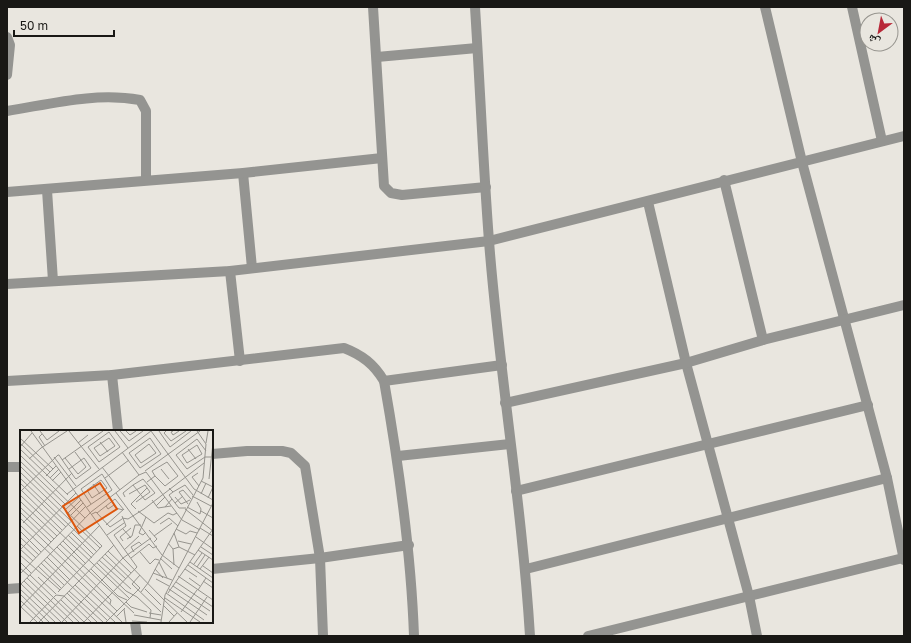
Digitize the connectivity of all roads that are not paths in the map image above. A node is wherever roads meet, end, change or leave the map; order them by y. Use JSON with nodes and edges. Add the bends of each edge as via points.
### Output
{"nodes":[{"id":1,"x":373,"y":7,"type":"edge"},
{"id":2,"x":475,"y":7,"type":"edge"},
{"id":3,"x":765,"y":7,"type":"edge"},
{"id":4,"x":852,"y":7,"type":"edge"},
{"id":5,"x":7,"y":37,"type":"edge"},
{"id":6,"x":477,"y":48,"type":"junction"},
{"id":7,"x":377,"y":57,"type":"junction"},
{"id":8,"x":7,"y":75,"type":"edge"},
{"id":9,"x":7,"y":110,"type":"edge"},
{"id":10,"x":904,"y":136,"type":"edge"},
{"id":11,"x":882,"y":141,"type":"junction"},
{"id":12,"x":382,"y":158,"type":"junction"},
{"id":13,"x":802,"y":162,"type":"junction"},
{"id":14,"x":243,"y":173,"type":"junction"},
{"id":15,"x":146,"y":180,"type":"junction"},
{"id":16,"x":724,"y":180,"type":"junction"},
{"id":17,"x":486,"y":187,"type":"junction"},
{"id":18,"x":47,"y":190,"type":"junction"},
{"id":19,"x":7,"y":192,"type":"edge"},
{"id":20,"x":648,"y":202,"type":"junction"},
{"id":21,"x":489,"y":241,"type":"junction"},
{"id":22,"x":252,"y":268,"type":"junction"},
{"id":23,"x":230,"y":271,"type":"junction"},
{"id":24,"x":53,"y":280,"type":"junction"},
{"id":25,"x":7,"y":284,"type":"edge"},
{"id":26,"x":904,"y":305,"type":"edge"},
{"id":27,"x":845,"y":319,"type":"junction"},
{"id":28,"x":762,"y":340,"type":"junction"},
{"id":29,"x":240,"y":361,"type":"junction"},
{"id":30,"x":686,"y":363,"type":"junction"},
{"id":31,"x":502,"y":365,"type":"junction"},
{"id":32,"x":112,"y":375,"type":"junction"},
{"id":33,"x":7,"y":381,"type":"edge"},
{"id":34,"x":384,"y":381,"type":"junction"},
{"id":35,"x":505,"y":403,"type":"junction"},
{"id":36,"x":868,"y":405,"type":"junction"},
{"id":37,"x":118,"y":430,"type":"edge"},
{"id":38,"x":510,"y":444,"type":"junction"},
{"id":39,"x":709,"y":445,"type":"junction"},
{"id":40,"x":213,"y":454,"type":"edge"},
{"id":41,"x":398,"y":456,"type":"junction"},
{"id":42,"x":20,"y":467,"type":"edge"},
{"id":43,"x":7,"y":468,"type":"edge"},
{"id":44,"x":887,"y":478,"type":"junction"},
{"id":45,"x":516,"y":491,"type":"junction"},
{"id":46,"x":727,"y":519,"type":"junction"},
{"id":47,"x":409,"y":545,"type":"junction"},
{"id":48,"x":320,"y":558,"type":"junction"},
{"id":49,"x":904,"y":559,"type":"edge"},
{"id":50,"x":213,"y":568,"type":"edge"},
{"id":51,"x":526,"y":568,"type":"junction"},
{"id":52,"x":20,"y":588,"type":"edge"},
{"id":53,"x":7,"y":589,"type":"edge"},
{"id":54,"x":749,"y":596,"type":"junction"},
{"id":55,"x":135,"y":623,"type":"edge"},
{"id":56,"x":137,"y":636,"type":"edge"},
{"id":57,"x":323,"y":636,"type":"edge"},
{"id":58,"x":414,"y":636,"type":"edge"},
{"id":59,"x":530,"y":636,"type":"edge"},
{"id":60,"x":588,"y":636,"type":"edge"},
{"id":61,"x":757,"y":636,"type":"edge"}],
"edges":[{"from":1,"to":7,"type":"street"},
{"from":2,"to":6,"type":"street"},
{"from":3,"to":13,"type":"street"},
{"from":4,"to":11,"type":"street"},
{"from":5,"to":8,"type":"street","via":[[10,45]]},
{"from":6,"to":7,"type":"street"},
{"from":6,"to":17,"type":"street"},
{"from":7,"to":12,"type":"street"},
{"from":9,"to":15,"type":"street","via":[[74,99],[124,97],[140,100],[146,111]]},
{"from":10,"to":11,"type":"street"},
{"from":11,"to":13,"type":"street"},
{"from":12,"to":14,"type":"street"},
{"from":12,"to":17,"type":"street","via":[[384,186],[391,193],[402,195]]},
{"from":13,"to":16,"type":"street"},
{"from":13,"to":27,"type":"street"},
{"from":14,"to":15,"type":"street"},
{"from":14,"to":22,"type":"street"},
{"from":15,"to":18,"type":"street"},
{"from":16,"to":20,"type":"street"},
{"from":16,"to":28,"type":"street"},
{"from":17,"to":21,"type":"street"},
{"from":18,"to":19,"type":"street"},
{"from":18,"to":24,"type":"street"},
{"from":20,"to":21,"type":"street"},
{"from":20,"to":30,"type":"street"},
{"from":21,"to":22,"type":"street"},
{"from":21,"to":31,"type":"street"},
{"from":22,"to":23,"type":"street"},
{"from":23,"to":24,"type":"street"},
{"from":23,"to":29,"type":"street"},
{"from":24,"to":25,"type":"street"},
{"from":26,"to":27,"type":"street"},
{"from":27,"to":28,"type":"street"},
{"from":27,"to":36,"type":"street"},
{"from":28,"to":30,"type":"street"},
{"from":29,"to":32,"type":"street"},
{"from":29,"to":34,"type":"street","via":[[344,348],[359,354],[371,363]]},
{"from":30,"to":35,"type":"street"},
{"from":30,"to":39,"type":"street"},
{"from":31,"to":34,"type":"street"},
{"from":31,"to":35,"type":"street"},
{"from":32,"to":33,"type":"street"},
{"from":32,"to":37,"type":"street"},
{"from":34,"to":41,"type":"street"},
{"from":35,"to":38,"type":"street"},
{"from":36,"to":39,"type":"street"},
{"from":36,"to":44,"type":"street"},
{"from":38,"to":41,"type":"street"},
{"from":38,"to":45,"type":"street"},
{"from":39,"to":45,"type":"street"},
{"from":39,"to":46,"type":"street"},
{"from":40,"to":48,"type":"street","via":[[282,451],[291,453],[300,460],[305,466]]},
{"from":41,"to":47,"type":"street"},
{"from":42,"to":43,"type":"street"},
{"from":44,"to":46,"type":"street"},
{"from":44,"to":49,"type":"street"},
{"from":45,"to":51,"type":"street"},
{"from":46,"to":51,"type":"street"},
{"from":46,"to":54,"type":"street"},
{"from":47,"to":48,"type":"street"},
{"from":47,"to":58,"type":"street"},
{"from":48,"to":50,"type":"street"},
{"from":48,"to":57,"type":"street"},
{"from":49,"to":54,"type":"street"},
{"from":51,"to":59,"type":"street"},
{"from":52,"to":53,"type":"street"},
{"from":54,"to":60,"type":"street"},
{"from":54,"to":61,"type":"street"},
{"from":55,"to":56,"type":"street"}]}
